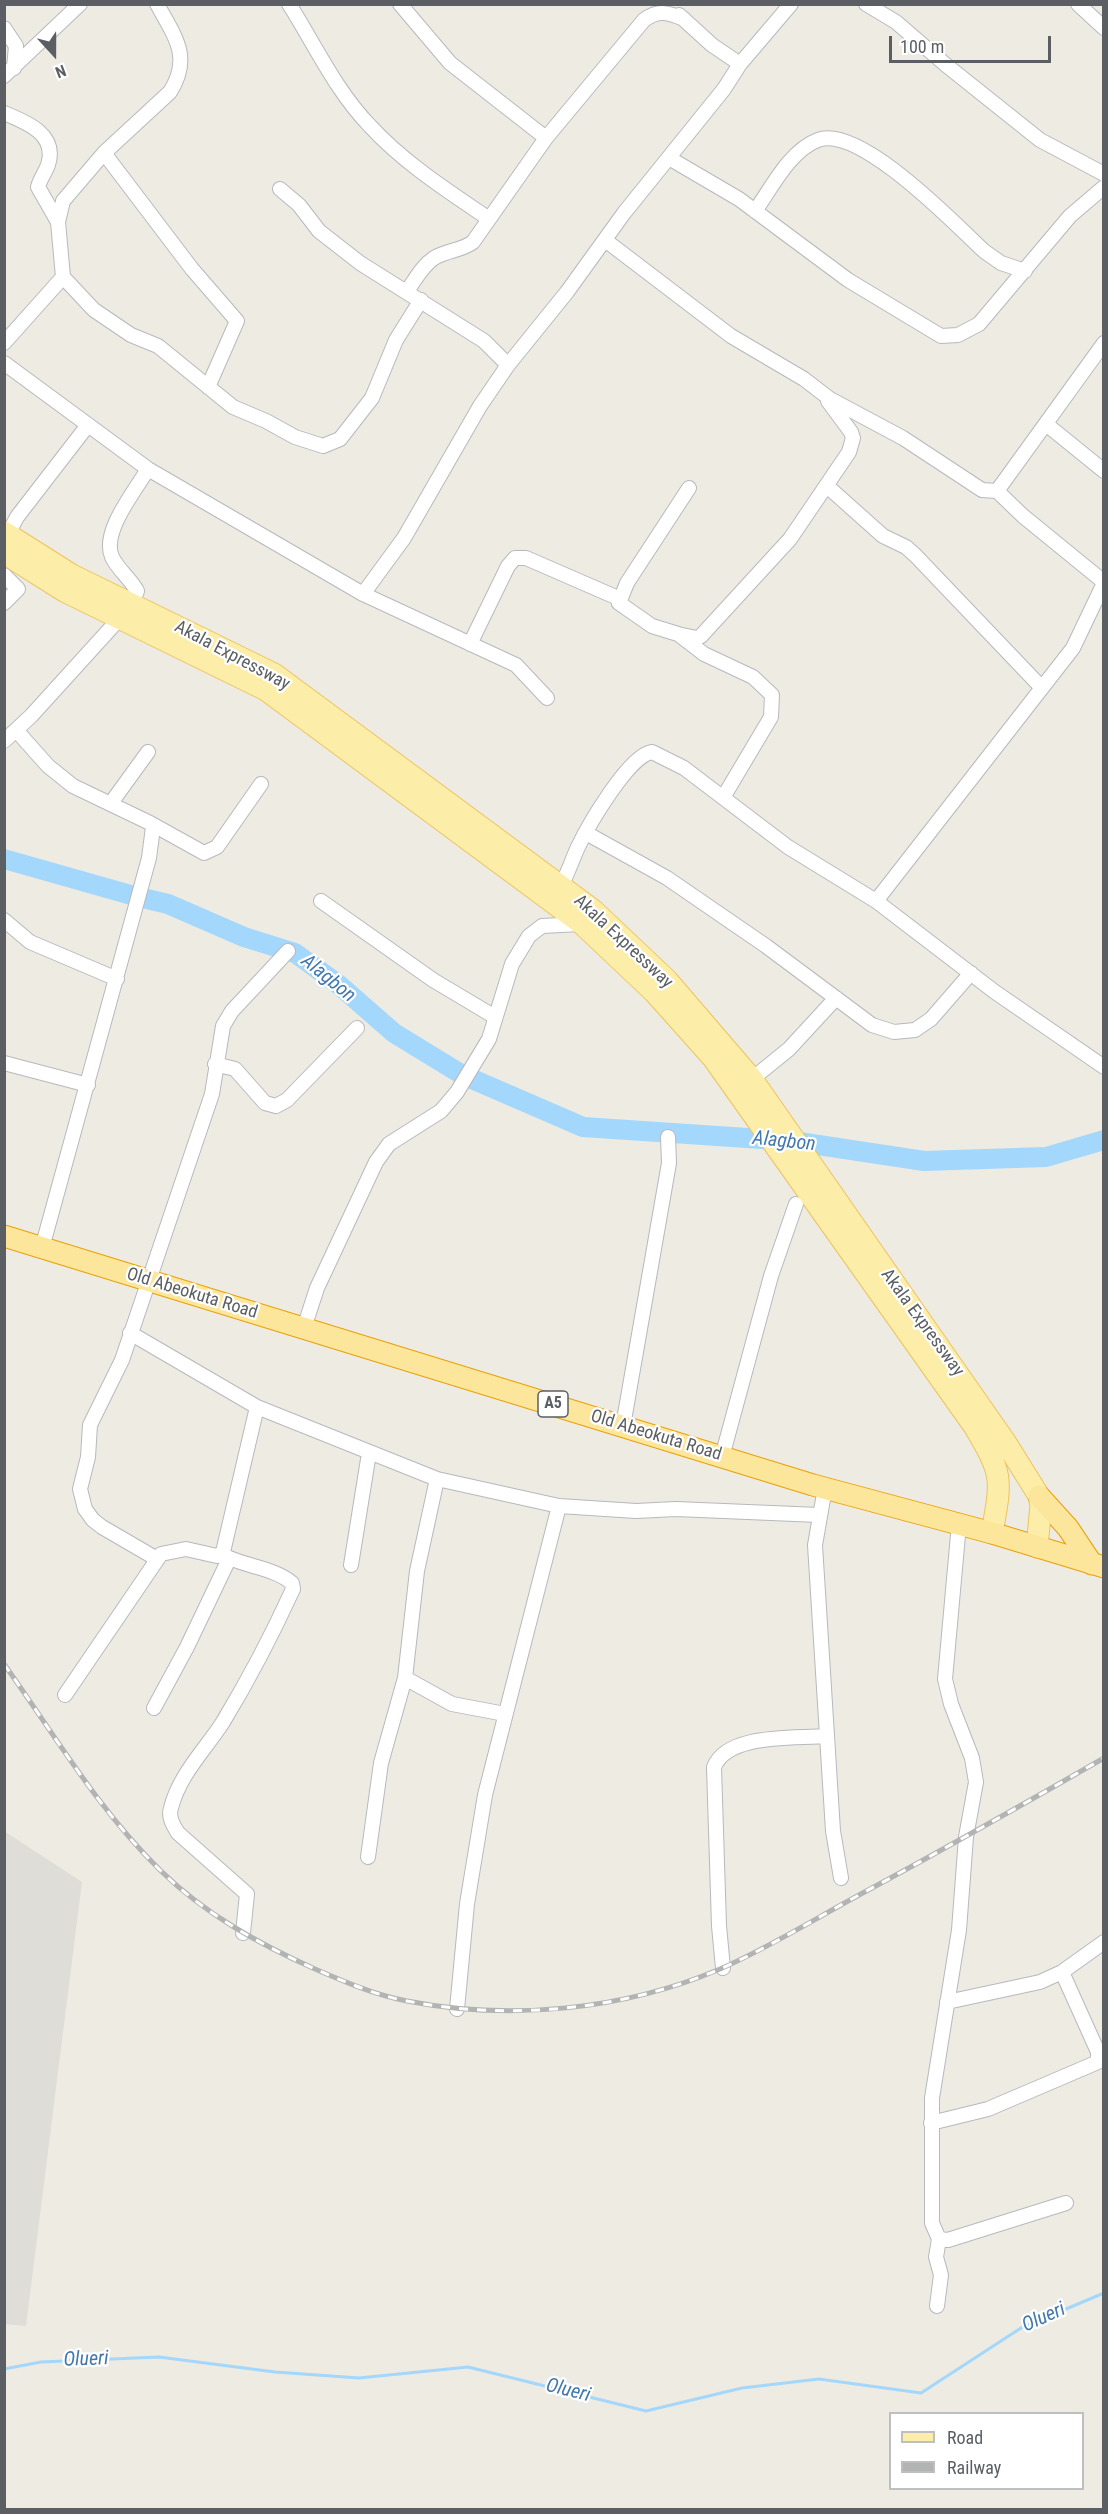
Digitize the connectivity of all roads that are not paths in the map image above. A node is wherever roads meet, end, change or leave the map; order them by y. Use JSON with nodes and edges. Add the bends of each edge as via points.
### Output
{"nodes":[{"id":1,"x":80,"y":4,"type":"edge"},
{"id":2,"x":157,"y":4,"type":"edge"},
{"id":3,"x":289,"y":4,"type":"edge"},
{"id":4,"x":400,"y":4,"type":"edge"},
{"id":5,"x":665,"y":4,"type":"edge"},
{"id":6,"x":791,"y":4,"type":"edge"},
{"id":7,"x":866,"y":4,"type":"edge"},
{"id":8,"x":1078,"y":4,"type":"edge"},
{"id":9,"x":684,"y":19,"type":"junction"},
{"id":10,"x":4,"y":28,"type":"edge"},
{"id":11,"x":1104,"y":28,"type":"edge"},
{"id":12,"x":740,"y":64,"type":"junction"},
{"id":13,"x":9,"y":72,"type":"edge"},
{"id":14,"x":4,"y":112,"type":"edge"},
{"id":15,"x":546,"y":138,"type":"junction"},
{"id":16,"x":104,"y":153,"type":"junction"},
{"id":17,"x":669,"y":158,"type":"junction"},
{"id":18,"x":1104,"y":163,"type":"edge"},
{"id":19,"x":1104,"y":169,"type":"edge"},
{"id":20,"x":1104,"y":174,"type":"edge"},
{"id":21,"x":1104,"y":187,"type":"edge"},
{"id":22,"x":280,"y":189,"type":"dead end"},
{"id":23,"x":755,"y":211,"type":"junction"},
{"id":24,"x":489,"y":219,"type":"junction"},
{"id":25,"x":58,"y":222,"type":"junction"},
{"id":26,"x":606,"y":240,"type":"junction"},
{"id":27,"x":1025,"y":272,"type":"junction"},
{"id":28,"x":63,"y":277,"type":"junction"},
{"id":29,"x":407,"y":291,"type":"junction"},
{"id":30,"x":421,"y":300,"type":"junction"},
{"id":31,"x":4,"y":343,"type":"edge"},
{"id":32,"x":1104,"y":343,"type":"edge"},
{"id":33,"x":4,"y":363,"type":"edge"},
{"id":34,"x":508,"y":364,"type":"junction"},
{"id":35,"x":208,"y":387,"type":"junction"},
{"id":36,"x":823,"y":394,"type":"junction"},
{"id":37,"x":1046,"y":424,"type":"junction"},
{"id":38,"x":88,"y":425,"type":"junction"},
{"id":39,"x":148,"y":469,"type":"junction"},
{"id":40,"x":1104,"y":471,"type":"edge"},
{"id":41,"x":827,"y":486,"type":"junction"},
{"id":42,"x":688,"y":488,"type":"dead end"},
{"id":43,"x":997,"y":491,"type":"junction"},
{"id":44,"x":6,"y":539,"type":"edge"},
{"id":45,"x":35,"y":573,"type":"junction"},
{"id":46,"x":4,"y":575,"type":"edge"},
{"id":47,"x":1104,"y":583,"type":"edge"},
{"id":48,"x":18,"y":589,"type":"junction"},
{"id":49,"x":363,"y":594,"type":"junction"},
{"id":50,"x":618,"y":598,"type":"junction"},
{"id":51,"x":4,"y":603,"type":"edge"},
{"id":52,"x":126,"y":611,"type":"junction"},
{"id":53,"x":678,"y":634,"type":"junction"},
{"id":54,"x":470,"y":644,"type":"junction"},
{"id":55,"x":1042,"y":688,"type":"junction"},
{"id":56,"x":547,"y":698,"type":"dead end"},
{"id":57,"x":16,"y":730,"type":"junction"},
{"id":58,"x":4,"y":741,"type":"edge"},
{"id":59,"x":148,"y":752,"type":"dead end"},
{"id":60,"x":261,"y":784,"type":"dead end"},
{"id":61,"x":724,"y":796,"type":"junction"},
{"id":62,"x":111,"y":803,"type":"junction"},
{"id":63,"x":153,"y":827,"type":"junction"},
{"id":64,"x":586,"y":833,"type":"junction"},
{"id":65,"x":561,"y":886,"type":"junction"},
{"id":66,"x":321,"y":901,"type":"dead end"},
{"id":67,"x":876,"y":901,"type":"junction"},
{"id":68,"x":588,"y":917,"type":"junction"},
{"id":69,"x":4,"y":920,"type":"edge"},
{"id":70,"x":288,"y":951,"type":"dead end"},
{"id":71,"x":971,"y":973,"type":"junction"},
{"id":72,"x":117,"y":979,"type":"junction"},
{"id":73,"x":836,"y":998,"type":"junction"},
{"id":74,"x":495,"y":1017,"type":"junction"},
{"id":75,"x":357,"y":1028,"type":"dead end"},
{"id":76,"x":4,"y":1063,"type":"edge"},
{"id":77,"x":215,"y":1064,"type":"junction"},
{"id":78,"x":1104,"y":1067,"type":"edge"},
{"id":79,"x":752,"y":1078,"type":"junction"},
{"id":80,"x":88,"y":1085,"type":"junction"},
{"id":81,"x":772,"y":1123,"type":"junction"},
{"id":82,"x":668,"y":1137,"type":"dead end"},
{"id":83,"x":794,"y":1156,"type":"junction"},
{"id":84,"x":796,"y":1204,"type":"dead end"},
{"id":85,"x":4,"y":1236,"type":"edge"},
{"id":86,"x":42,"y":1248,"type":"junction"},
{"id":87,"x":147,"y":1280,"type":"junction"},
{"id":88,"x":304,"y":1328,"type":"junction"},
{"id":89,"x":130,"y":1333,"type":"junction"},
{"id":90,"x":257,"y":1407,"type":"junction"},
{"id":91,"x":623,"y":1426,"type":"junction"},
{"id":92,"x":369,"y":1453,"type":"junction"},
{"id":93,"x":722,"y":1456,"type":"junction"},
{"id":94,"x":437,"y":1479,"type":"junction"},
{"id":95,"x":825,"y":1488,"type":"junction"},
{"id":96,"x":1039,"y":1496,"type":"junction"},
{"id":97,"x":559,"y":1506,"type":"junction"},
{"id":98,"x":819,"y":1515,"type":"junction"},
{"id":99,"x":959,"y":1524,"type":"junction"},
{"id":100,"x":992,"y":1533,"type":"junction"},
{"id":101,"x":1037,"y":1547,"type":"junction"},
{"id":102,"x":225,"y":1556,"type":"junction"},
{"id":103,"x":157,"y":1559,"type":"junction"},
{"id":104,"x":351,"y":1564,"type":"dead end"},
{"id":105,"x":1098,"y":1566,"type":"edge"},
{"id":106,"x":405,"y":1678,"type":"junction"},
{"id":107,"x":65,"y":1695,"type":"dead end"},
{"id":108,"x":154,"y":1708,"type":"dead end"},
{"id":109,"x":505,"y":1714,"type":"junction"},
{"id":110,"x":826,"y":1736,"type":"junction"},
{"id":111,"x":368,"y":1857,"type":"dead end"},
{"id":112,"x":842,"y":1878,"type":"dead end"},
{"id":113,"x":243,"y":1933,"type":"dead end"},
{"id":114,"x":1104,"y":1942,"type":"edge"},
{"id":115,"x":723,"y":1968,"type":"dead end"},
{"id":116,"x":1062,"y":1972,"type":"junction"},
{"id":117,"x":947,"y":2002,"type":"junction"},
{"id":118,"x":457,"y":2009,"type":"dead end"},
{"id":119,"x":931,"y":2122,"type":"junction"},
{"id":120,"x":1066,"y":2203,"type":"dead end"},
{"id":121,"x":939,"y":2239,"type":"junction"},
{"id":122,"x":938,"y":2306,"type":"dead end"}],
"edges":[{"from":1,"to":13,"type":"street"},
{"from":2,"to":16,"type":"street","via":[[177,41],[182,63],[178,80]]},
{"from":3,"to":24,"type":"street","via":[[331,75],[370,126],[428,177]]},
{"from":4,"to":15,"type":"street","via":[[450,63]]},
{"from":5,"to":9,"type":"street"},
{"from":6,"to":12,"type":"street"},
{"from":7,"to":20,"type":"street","via":[[896,22],[1040,140]]},
{"from":8,"to":11,"type":"street"},
{"from":9,"to":12,"type":"street"},
{"from":9,"to":15,"type":"street","via":[[667,12],[644,20]]},
{"from":10,"to":13,"type":"street","via":[[16,46]]},
{"from":12,"to":17,"type":"street"},
{"from":14,"to":25,"type":"street","via":[[35,125],[45,141],[49,162],[38,187]]},
{"from":15,"to":24,"type":"street"},
{"from":16,"to":25,"type":"street","via":[[63,201]]},
{"from":16,"to":35,"type":"street","via":[[192,269],[237,321]]},
{"from":17,"to":23,"type":"street"},
{"from":17,"to":26,"type":"street"},
{"from":18,"to":19,"type":"street"},
{"from":21,"to":27,"type":"street","via":[[1070,216]]},
{"from":22,"to":29,"type":"street","via":[[299,205],[319,231],[360,263]]},
{"from":23,"to":27,"type":"street","via":[[848,280],[941,336],[958,335],[978,324]]},
{"from":23,"to":27,"type":"street","via":[[796,156],[818,140],[839,138],[870,152],[984,251]]},
{"from":24,"to":29,"type":"street","via":[[464,249],[434,258],[421,269]]},
{"from":25,"to":28,"type":"street"},
{"from":26,"to":34,"type":"street"},
{"from":26,"to":36,"type":"street","via":[[731,336]]},
{"from":28,"to":31,"type":"street"},
{"from":28,"to":35,"type":"street","via":[[94,310],[131,335],[158,346]]},
{"from":29,"to":30,"type":"street"},
{"from":30,"to":34,"type":"street","via":[[484,341]]},
{"from":30,"to":35,"type":"street","via":[[396,340],[372,398],[332,444],[313,444],[295,437],[233,407]]},
{"from":32,"to":37,"type":"street"},
{"from":33,"to":38,"type":"street"},
{"from":34,"to":49,"type":"street","via":[[404,538]]},
{"from":36,"to":41,"type":"street","via":[[853,438],[849,452]]},
{"from":36,"to":43,"type":"street","via":[[903,438],[982,490]]},
{"from":37,"to":40,"type":"street"},
{"from":37,"to":43,"type":"street"},
{"from":38,"to":39,"type":"street"},
{"from":38,"to":44,"type":"street","via":[[17,517]]},
{"from":39,"to":49,"type":"street"},
{"from":39,"to":52,"type":"street","via":[[110,536],[111,554],[118,569],[136,591]]},
{"from":41,"to":53,"type":"street","via":[[790,539],[701,636]]},
{"from":41,"to":55,"type":"street","via":[[883,536],[906,547]]},
{"from":42,"to":50,"type":"street"},
{"from":43,"to":47,"type":"street"},
{"from":44,"to":45,"type":"main road","name":"Akala Expressway"},
{"from":44,"to":52,"type":"main road","name":"Akala Expressway","via":[[72,575]]},
{"from":45,"to":48,"type":"street"},
{"from":45,"to":52,"type":"main road","name":"Akala Expressway","via":[[64,591]]},
{"from":46,"to":48,"type":"street"},
{"from":47,"to":55,"type":"street","via":[[1073,648]]},
{"from":48,"to":51,"type":"street"},
{"from":49,"to":54,"type":"street"},
{"from":50,"to":53,"type":"street","via":[[622,607],[652,626]]},
{"from":50,"to":54,"type":"street","via":[[526,558],[515,558]]},
{"from":52,"to":57,"type":"street"},
{"from":52,"to":65,"type":"main road","name":"Akala Expressway","via":[[274,674]]},
{"from":52,"to":68,"type":"main road","name":"Akala Expressway","via":[[266,690]]},
{"from":53,"to":61,"type":"street","via":[[704,654],[753,677],[772,695],[771,717]]},
{"from":54,"to":56,"type":"street","via":[[516,665]]},
{"from":55,"to":67,"type":"street"},
{"from":57,"to":58,"type":"street"},
{"from":57,"to":62,"type":"street","via":[[64,779]]},
{"from":59,"to":62,"type":"street"},
{"from":60,"to":63,"type":"street","via":[[211,852],[204,853]]},
{"from":61,"to":64,"type":"street","via":[[674,762],[647,752],[607,799]]},
{"from":61,"to":67,"type":"street","via":[[788,847]]},
{"from":62,"to":63,"type":"street"},
{"from":63,"to":72,"type":"street","via":[[151,851]]},
{"from":64,"to":65,"type":"street"},
{"from":64,"to":73,"type":"street","via":[[667,878]]},
{"from":65,"to":68,"type":"main road","name":"Akala Expressway"},
{"from":66,"to":74,"type":"street","via":[[434,980]]},
{"from":67,"to":71,"type":"street"},
{"from":68,"to":74,"type":"street","via":[[542,926],[529,936],[512,964]]},
{"from":68,"to":79,"type":"main road","name":"Akala Expressway","via":[[667,980]]},
{"from":68,"to":81,"type":"main road","name":"Akala Expressway"},
{"from":69,"to":72,"type":"street","via":[[30,942]]},
{"from":70,"to":77,"type":"street","via":[[226,1019]]},
{"from":71,"to":73,"type":"street","via":[[931,1019],[905,1032],[872,1025]]},
{"from":71,"to":78,"type":"street"},
{"from":72,"to":80,"type":"street"},
{"from":73,"to":79,"type":"street","via":[[789,1049]]},
{"from":74,"to":88,"type":"street","via":[[489,1040],[441,1111],[389,1144],[376,1162],[317,1288]]},
{"from":75,"to":77,"type":"street","via":[[287,1100],[276,1106],[266,1103],[235,1069]]},
{"from":76,"to":80,"type":"street"},
{"from":77,"to":87,"type":"street","via":[[212,1094]]},
{"from":79,"to":81,"type":"main road","name":"Akala Expressway"},
{"from":80,"to":86,"type":"street"},
{"from":81,"to":83,"type":"main road","name":"Akala Expressway"},
{"from":82,"to":91,"type":"street","via":[[669,1163]]},
{"from":83,"to":96,"type":"main road","name":"Akala Expressway","via":[[988,1416]]},
{"from":83,"to":100,"type":"main road","name":"Akala Expressway","via":[[989,1451],[999,1473],[1000,1488]]},
{"from":84,"to":93,"type":"street","via":[[771,1276]]},
{"from":85,"to":86,"type":"highway","name":"Old Abeokuta Road","number":"A5"},
{"from":86,"to":87,"type":"highway","name":"Old Abeokuta Road","number":"A5"},
{"from":87,"to":88,"type":"highway","name":"Old Abeokuta Road","number":"A5"},
{"from":87,"to":89,"type":"street"},
{"from":88,"to":91,"type":"highway","name":"Old Abeokuta Road","number":"A5"},
{"from":89,"to":90,"type":"street"},
{"from":89,"to":103,"type":"street","via":[[122,1360],[93,1414],[80,1489],[85,1509],[93,1520]]},
{"from":90,"to":92,"type":"street"},
{"from":90,"to":102,"type":"street"},
{"from":91,"to":93,"type":"highway","name":"Old Abeokuta Road","number":"A5"},
{"from":92,"to":94,"type":"street"},
{"from":92,"to":104,"type":"street"},
{"from":93,"to":95,"type":"highway","name":"Old Abeokuta Road","number":"A5"},
{"from":94,"to":97,"type":"street"},
{"from":94,"to":106,"type":"street","via":[[417,1571]]},
{"from":95,"to":98,"type":"street"},
{"from":95,"to":99,"type":"highway","name":"Old Abeokuta Road","number":"A5"},
{"from":96,"to":101,"type":"main road"},
{"from":96,"to":105,"type":"highway"},
{"from":97,"to":98,"type":"street"},
{"from":97,"to":109,"type":"street"},
{"from":98,"to":110,"type":"street","via":[[815,1545]]},
{"from":99,"to":100,"type":"highway","name":"Old Abeokuta Road","number":"A5"},
{"from":99,"to":117,"type":"street","via":[[945,1679],[972,1758],[976,1782]]},
{"from":100,"to":101,"type":"highway","name":"Old Abeokuta Road","number":"A5"},
{"from":101,"to":105,"type":"highway","name":"Old Abeokuta Road","number":"A5"},
{"from":102,"to":103,"type":"street","via":[[176,1549]]},
{"from":102,"to":108,"type":"street","via":[[188,1647]]},
{"from":102,"to":113,"type":"street","via":[[238,1564],[281,1574],[293,1589],[250,1679],[176,1793],[170,1815],[178,1833],[247,1894]]},
{"from":103,"to":107,"type":"street"},
{"from":106,"to":109,"type":"street","via":[[452,1704]]},
{"from":106,"to":111,"type":"street","via":[[381,1763]]},
{"from":109,"to":118,"type":"street","via":[[481,1816],[467,1904]]},
{"from":110,"to":112,"type":"street","via":[[833,1831]]},
{"from":110,"to":115,"type":"street","via":[[750,1742],[724,1751],[714,1767]]},
{"from":114,"to":116,"type":"street"},
{"from":116,"to":117,"type":"street","via":[[1018,1988]]},
{"from":116,"to":119,"type":"street","via":[[1098,2052],[1098,2062],[988,2109]]},
{"from":117,"to":119,"type":"street"},
{"from":119,"to":121,"type":"street","via":[[932,2223]]},
{"from":120,"to":121,"type":"street","via":[[948,2240]]},
{"from":121,"to":122,"type":"street"}]}
